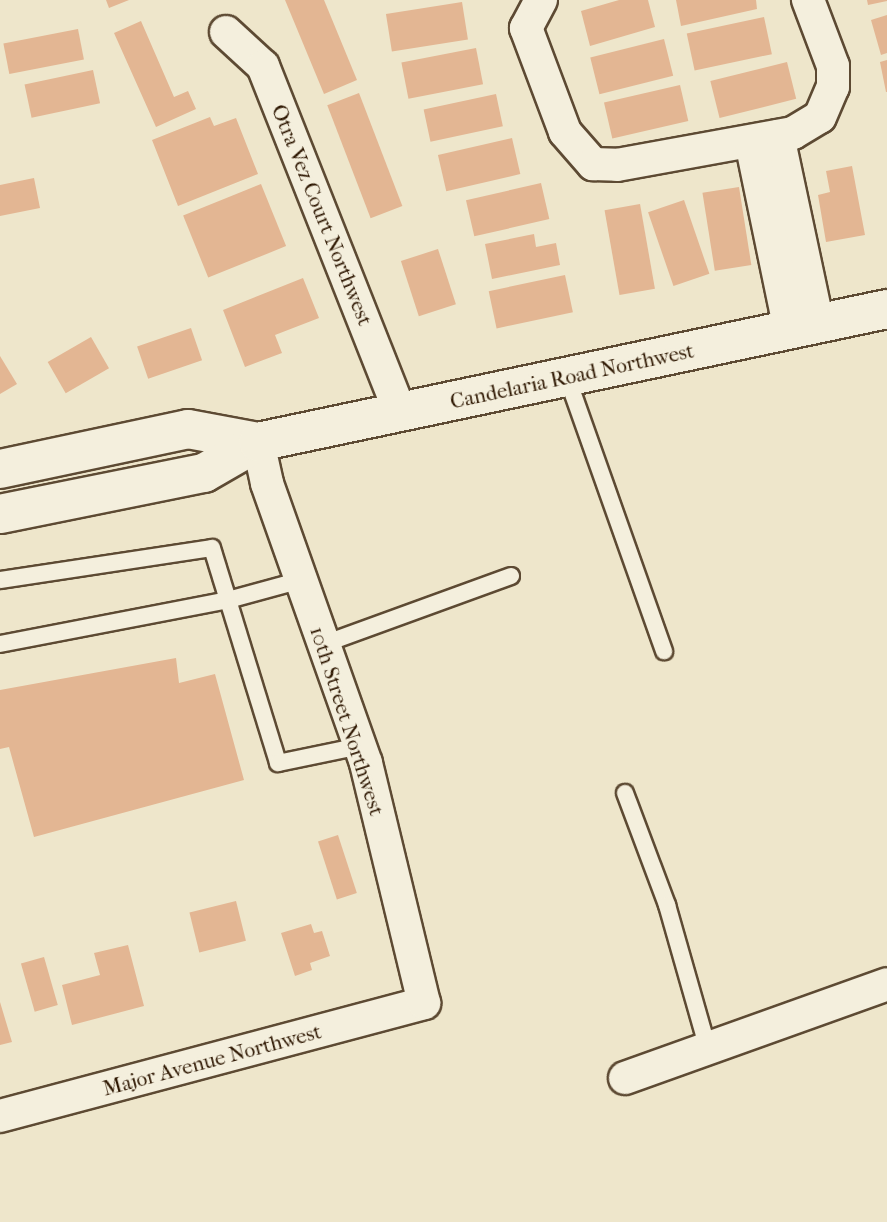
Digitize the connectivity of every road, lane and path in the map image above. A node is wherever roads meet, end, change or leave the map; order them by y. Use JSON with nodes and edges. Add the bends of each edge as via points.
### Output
{"nodes":[{"id":1,"x":541,"y":0,"type":"edge"},
{"id":2,"x":808,"y":0,"type":"edge"},
{"id":3,"x":226,"y":32,"type":"dead end"},
{"id":4,"x":764,"y":139,"type":"junction"},
{"id":5,"x":887,"y":309,"type":"edge"},
{"id":6,"x":804,"y":327,"type":"junction"},
{"id":7,"x":567,"y":377,"type":"junction"},
{"id":8,"x":400,"y":412,"type":"junction"},
{"id":9,"x":258,"y":442,"type":"junction"},
{"id":10,"x":0,"y":469,"type":"edge"},
{"id":11,"x":0,"y":514,"type":"edge"},
{"id":12,"x":511,"y":576,"type":"dead end"},
{"id":13,"x":0,"y":580,"type":"edge"},
{"id":14,"x":301,"y":580,"type":"junction"},
{"id":15,"x":228,"y":600,"type":"junction"},
{"id":16,"x":0,"y":644,"type":"edge"},
{"id":17,"x":324,"y":644,"type":"junction"},
{"id":18,"x":664,"y":651,"type":"dead end"},
{"id":19,"x":360,"y":746,"type":"junction"},
{"id":20,"x":625,"y":793,"type":"dead end"},
{"id":21,"x":887,"y":984,"type":"edge"},
{"id":22,"x":425,"y":1003,"type":"joint"},
{"id":23,"x":708,"y":1049,"type":"junction"},
{"id":24,"x":625,"y":1078,"type":"dead end"},
{"id":25,"x":0,"y":1116,"type":"edge"}],
"edges":[{"from":1,"to":4,"type":"street","via":[[526,28],[565,132],[593,164],[617,166]]},
{"from":2,"to":4,"type":"street","via":[[833,66],[833,87],[820,117],[793,133]]},
{"from":3,"to":8,"type":"street","name":"Otra Vez Court Northwest","via":[[263,66]]},
{"from":4,"to":6,"type":"street"},
{"from":5,"to":6,"type":"main road","name":"Candelaria Road Northwest"},
{"from":6,"to":7,"type":"main road","name":"Candelaria Road Northwest"},
{"from":7,"to":8,"type":"main road","name":"Candelaria Road Northwest"},
{"from":7,"to":18,"type":"lane"},
{"from":8,"to":9,"type":"main road","name":"Candelaria Road Northwest"},
{"from":9,"to":10,"type":"main road","name":"Candelaria Road Northwest","via":[[188,429]]},
{"from":9,"to":11,"type":"main road","name":"Candelaria Road Northwest","via":[[204,473]]},
{"from":9,"to":14,"type":"street","name":"10th Street Northwest","via":[[267,483]]},
{"from":12,"to":17,"type":"lane"},
{"from":13,"to":15,"type":"lane","via":[[212,548]]},
{"from":14,"to":15,"type":"lane"},
{"from":14,"to":17,"type":"street","name":"10th Street Northwest"},
{"from":15,"to":16,"type":"lane"},
{"from":15,"to":19,"type":"lane","via":[[278,763]]},
{"from":17,"to":19,"type":"street","name":"10th Street Northwest"},
{"from":19,"to":22,"type":"street","name":"10th Street Northwest"},
{"from":20,"to":23,"type":"lane","via":[[667,905]]},
{"from":21,"to":23,"type":"street"},
{"from":22,"to":25,"type":"street","name":"Major Avenue Northwest"},
{"from":23,"to":24,"type":"street"}]}
